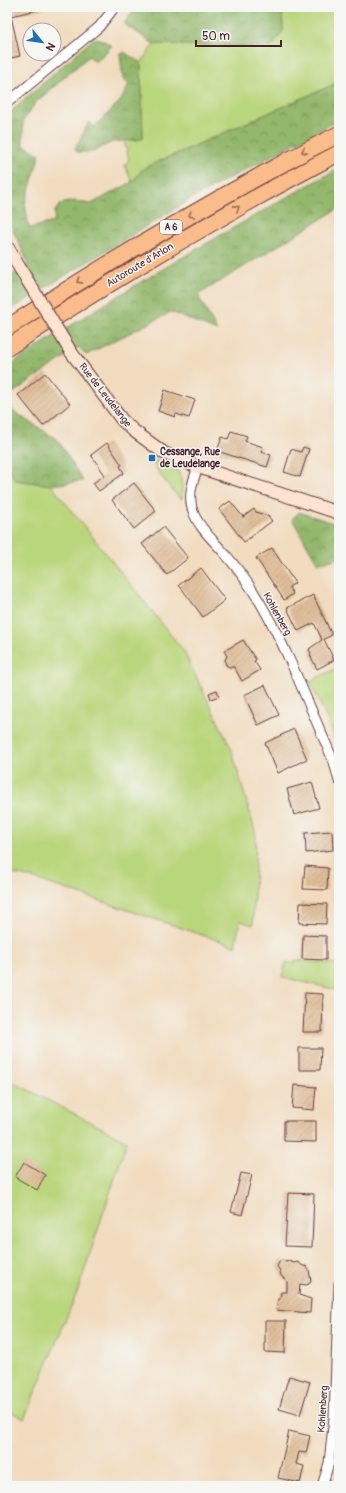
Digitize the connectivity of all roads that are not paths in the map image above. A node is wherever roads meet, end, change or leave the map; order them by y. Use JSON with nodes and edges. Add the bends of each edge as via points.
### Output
{"nodes":[{"id":1,"x":115,"y":7,"type":"edge"},
{"id":2,"x":7,"y":103,"type":"edge"},
{"id":3,"x":339,"y":134,"type":"edge"},
{"id":4,"x":339,"y":153,"type":"edge"},
{"id":5,"x":8,"y":250,"type":"edge"},
{"id":6,"x":7,"y":328,"type":"edge"},
{"id":7,"x":7,"y":348,"type":"edge"},
{"id":8,"x":198,"y":467,"type":"junction"},
{"id":9,"x":339,"y":513,"type":"edge"},
{"id":10,"x":339,"y":781,"type":"edge"},
{"id":11,"x":339,"y":1284,"type":"edge"},
{"id":12,"x":338,"y":1344,"type":"edge"},
{"id":13,"x":322,"y":1486,"type":"edge"}],
"edges":[{"from":1,"to":2,"type":"street","via":[[99,27]]},
{"from":3,"to":6,"type":"highway","name":"Autoroute d'Arlon","number":"A 6","one_way":true,"via":[[188,216]]},
{"from":7,"to":4,"type":"highway","name":"Autoroute d'Arlon","number":"A 6","one_way":true,"via":[[95,291]]},
{"from":5,"to":8,"type":"main road","name":"Rue de Leudelange","bridge":true,"via":[[71,352],[122,420],[164,453]]},
{"from":8,"to":9,"type":"main road","name":"Rue de Leudelange"},
{"from":8,"to":10,"type":"street","name":"Kohlenberg","via":[[191,487],[194,514],[261,604],[334,762]]},
{"from":11,"to":12,"type":"street","name":"Kohlenberg"},
{"from":12,"to":13,"type":"street","name":"Kohlenberg","via":[[329,1463]]}]}
